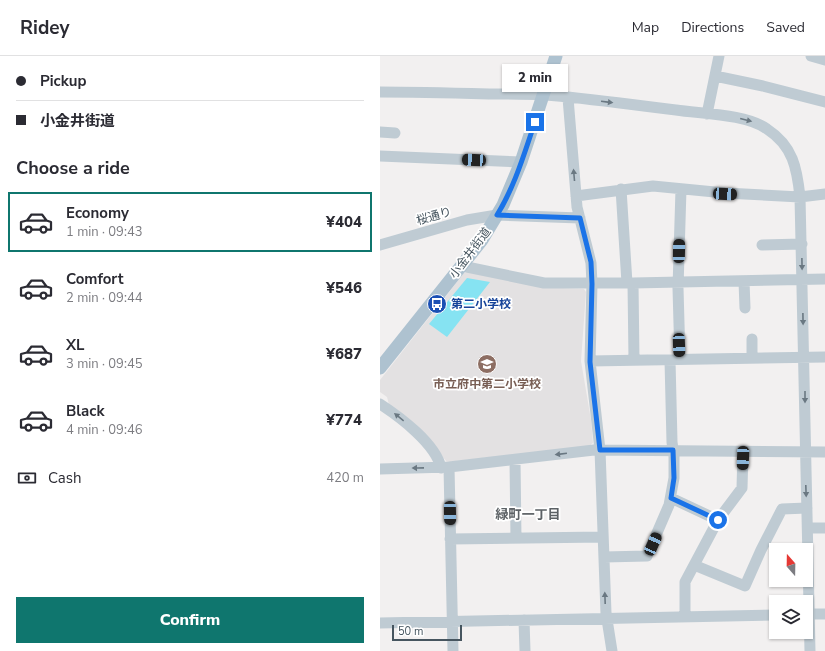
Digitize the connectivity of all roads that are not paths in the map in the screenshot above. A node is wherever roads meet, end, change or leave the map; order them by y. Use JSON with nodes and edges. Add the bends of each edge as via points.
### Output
{"nodes":[{"id":1,"x":556,"y":56,"type":"edge"},
{"id":2,"x":719,"y":56,"type":"edge"},
{"id":3,"x":811,"y":56,"type":"edge"},
{"id":4,"x":825,"y":60,"type":"edge"},
{"id":5,"x":715,"y":76,"type":"junction"},
{"id":6,"x":380,"y":92,"type":"edge"},
{"id":7,"x":544,"y":95,"type":"junction"},
{"id":8,"x":568,"y":98,"type":"junction"},
{"id":9,"x":825,"y":102,"type":"edge"},
{"id":10,"x":707,"y":114,"type":"junction"},
{"id":11,"x":380,"y":132,"type":"edge"},
{"id":12,"x":395,"y":133,"type":"dead end"},
{"id":13,"x":380,"y":156,"type":"edge"},
{"id":14,"x":521,"y":162,"type":"junction"},
{"id":15,"x":621,"y":189,"type":"junction"},
{"id":16,"x":681,"y":189,"type":"junction"},
{"id":17,"x":825,"y":194,"type":"edge"},
{"id":18,"x":576,"y":196,"type":"junction"},
{"id":19,"x":800,"y":197,"type":"junction"},
{"id":20,"x":497,"y":215,"type":"junction"},
{"id":21,"x":580,"y":218,"type":"junction"},
{"id":22,"x":802,"y":244,"type":"junction"},
{"id":23,"x":380,"y":245,"type":"edge"},
{"id":24,"x":762,"y":245,"type":"dead end"},
{"id":25,"x":462,"y":266,"type":"junction"},
{"id":26,"x":825,"y":279,"type":"edge"},
{"id":27,"x":802,"y":280,"type":"junction"},
{"id":28,"x":744,"y":281,"type":"junction"},
{"id":29,"x":678,"y":282,"type":"junction"},
{"id":30,"x":630,"y":283,"type":"junction"},
{"id":31,"x":592,"y":284,"type":"junction"},
{"id":32,"x":745,"y":308,"type":"dead end"},
{"id":33,"x":752,"y":339,"type":"dead end"},
{"id":34,"x":825,"y":357,"type":"edge"},
{"id":35,"x":752,"y":358,"type":"junction"},
{"id":36,"x":804,"y":358,"type":"junction"},
{"id":37,"x":634,"y":360,"type":"junction"},
{"id":38,"x":675,"y":360,"type":"junction"},
{"id":39,"x":590,"y":362,"type":"junction"},
{"id":40,"x":380,"y":368,"type":"edge"},
{"id":41,"x":380,"y":404,"type":"edge"},
{"id":42,"x":600,"y":450,"type":"junction"},
{"id":43,"x":673,"y":450,"type":"junction"},
{"id":44,"x":743,"y":451,"type":"junction"},
{"id":45,"x":805,"y":452,"type":"junction"},
{"id":46,"x":825,"y":452,"type":"edge"},
{"id":47,"x":515,"y":460,"type":"junction"},
{"id":48,"x":445,"y":467,"type":"junction"},
{"id":49,"x":380,"y":469,"type":"edge"},
{"id":50,"x":671,"y":498,"type":"junction"},
{"id":51,"x":807,"y":508,"type":"junction"},
{"id":52,"x":718,"y":520,"type":"junction"},
{"id":53,"x":808,"y":528,"type":"junction"},
{"id":54,"x":825,"y":528,"type":"edge"},
{"id":55,"x":603,"y":537,"type":"junction"},
{"id":56,"x":516,"y":538,"type":"junction"},
{"id":57,"x":450,"y":539,"type":"junction"},
{"id":58,"x":604,"y":557,"type":"junction"},
{"id":59,"x":694,"y":565,"type":"junction"},
{"id":60,"x":808,"y":595,"type":"edge"},
{"id":61,"x":813,"y":614,"type":"edge"},
{"id":62,"x":825,"y":614,"type":"edge"},
{"id":63,"x":769,"y":615,"type":"edge"},
{"id":64,"x":685,"y":616,"type":"junction"},
{"id":65,"x":607,"y":618,"type":"junction"},
{"id":66,"x":524,"y":620,"type":"junction"},
{"id":67,"x":452,"y":621,"type":"junction"},
{"id":68,"x":380,"y":623,"type":"edge"},
{"id":69,"x":809,"y":639,"type":"edge"},
{"id":70,"x":453,"y":651,"type":"edge"},
{"id":71,"x":525,"y":651,"type":"edge"},
{"id":72,"x":612,"y":651,"type":"edge"},
{"id":73,"x":810,"y":651,"type":"edge"}],
"edges":[{"from":1,"to":7,"type":"main road","name":"小金井街道"},
{"from":2,"to":5,"type":"street"},
{"from":3,"to":4,"type":"street"},
{"from":5,"to":9,"type":"street"},
{"from":5,"to":10,"type":"street"},
{"from":6,"to":7,"type":"street"},
{"from":7,"to":8,"type":"street"},
{"from":7,"to":14,"type":"main road","name":"小金井街道"},
{"from":8,"to":10,"type":"street","one_way":true},
{"from":18,"to":8,"type":"street","one_way":true},
{"from":10,"to":19,"type":"street","one_way":true,"via":[[741,118],[767,128],[787,148],[795,164]]},
{"from":11,"to":12,"type":"street"},
{"from":13,"to":14,"type":"street"},
{"from":14,"to":20,"type":"main road","name":"小金井街道","via":[[510,192]]},
{"from":15,"to":16,"type":"street","via":[[653,186]]},
{"from":15,"to":18,"type":"street"},
{"from":15,"to":30,"type":"street"},
{"from":16,"to":19,"type":"street","via":[[725,194]]},
{"from":16,"to":29,"type":"street"},
{"from":17,"to":19,"type":"street"},
{"from":18,"to":21,"type":"street"},
{"from":19,"to":22,"type":"street"},
{"from":20,"to":21,"type":"street","name":"桜通り"},
{"from":20,"to":23,"type":"street","name":"桜通り","via":[[467,220]]},
{"from":20,"to":25,"type":"main road","name":"小金井街道"},
{"from":21,"to":31,"type":"street","via":[[591,262]]},
{"from":22,"to":24,"type":"street"},
{"from":22,"to":27,"type":"street","one_way":true},
{"from":25,"to":31,"type":"street","via":[[544,283]]},
{"from":25,"to":40,"type":"main road","name":"小金井街道"},
{"from":26,"to":27,"type":"street"},
{"from":27,"to":28,"type":"street"},
{"from":27,"to":36,"type":"street","one_way":true},
{"from":28,"to":29,"type":"street"},
{"from":28,"to":32,"type":"street"},
{"from":29,"to":30,"type":"street"},
{"from":29,"to":38,"type":"street"},
{"from":30,"to":31,"type":"street"},
{"from":30,"to":37,"type":"street"},
{"from":31,"to":39,"type":"street"},
{"from":33,"to":35,"type":"street"},
{"from":34,"to":36,"type":"street"},
{"from":35,"to":36,"type":"street"},
{"from":35,"to":38,"type":"street"},
{"from":36,"to":45,"type":"street","one_way":true},
{"from":37,"to":38,"type":"street"},
{"from":37,"to":39,"type":"street"},
{"from":38,"to":43,"type":"street"},
{"from":39,"to":42,"type":"street"},
{"from":48,"to":41,"type":"street","one_way":true,"via":[[418,433]]},
{"from":42,"to":43,"type":"street"},
{"from":42,"to":47,"type":"street","one_way":true},
{"from":42,"to":55,"type":"street"},
{"from":43,"to":44,"type":"street"},
{"from":43,"to":50,"type":"street","via":[[674,478]]},
{"from":44,"to":45,"type":"street"},
{"from":44,"to":52,"type":"street","via":[[742,488]]},
{"from":45,"to":46,"type":"street"},
{"from":45,"to":51,"type":"street","one_way":true},
{"from":47,"to":48,"type":"street"},
{"from":47,"to":56,"type":"street"},
{"from":48,"to":49,"type":"street","one_way":true},
{"from":48,"to":57,"type":"street"},
{"from":50,"to":52,"type":"street"},
{"from":50,"to":58,"type":"street","via":[[648,556]]},
{"from":51,"to":53,"type":"street"},
{"from":51,"to":59,"type":"street","via":[[782,509],[745,586]]},
{"from":52,"to":59,"type":"street"},
{"from":53,"to":54,"type":"street"},
{"from":53,"to":60,"type":"street"},
{"from":55,"to":56,"type":"street"},
{"from":55,"to":58,"type":"street"},
{"from":56,"to":57,"type":"street"},
{"from":57,"to":67,"type":"street"},
{"from":65,"to":58,"type":"street","one_way":true},
{"from":59,"to":64,"type":"street","via":[[684,582]]},
{"from":61,"to":62,"type":"street"},
{"from":63,"to":64,"type":"street"},
{"from":64,"to":65,"type":"street"},
{"from":65,"to":66,"type":"street"},
{"from":65,"to":72,"type":"street"},
{"from":66,"to":67,"type":"street"},
{"from":66,"to":71,"type":"street"},
{"from":67,"to":68,"type":"street"},
{"from":67,"to":70,"type":"street"},
{"from":69,"to":73,"type":"street"}]}
